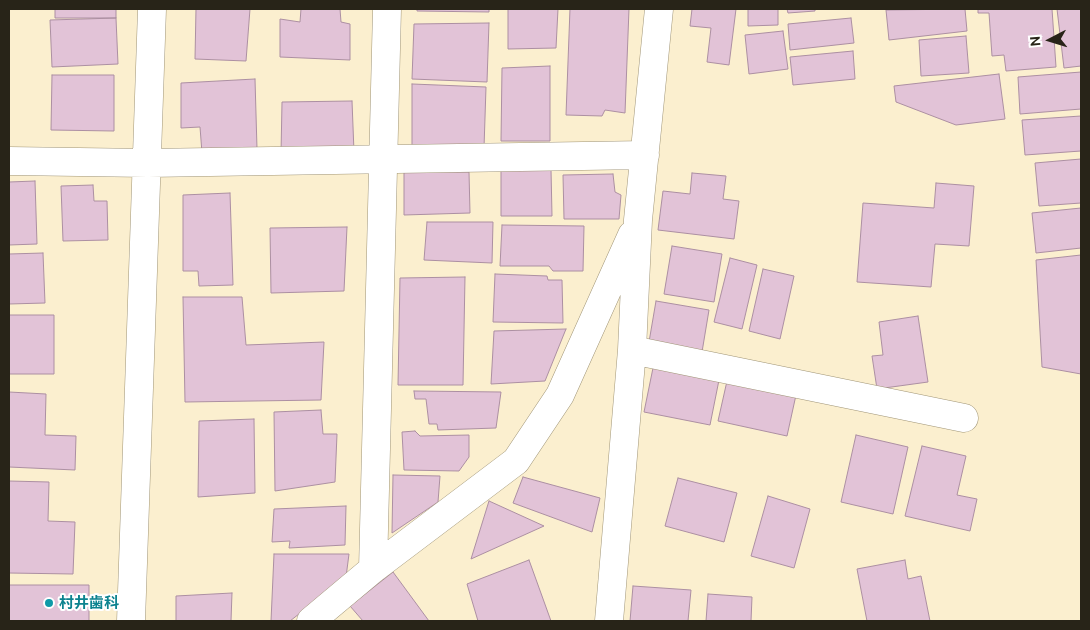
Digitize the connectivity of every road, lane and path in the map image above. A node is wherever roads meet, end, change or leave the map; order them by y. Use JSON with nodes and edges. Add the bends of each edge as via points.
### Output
{"nodes":[{"id":1,"x":152,"y":9,"type":"edge"},
{"id":2,"x":387,"y":9,"type":"edge"},
{"id":3,"x":659,"y":9,"type":"edge"},
{"id":4,"x":645,"y":155,"type":"junction"},
{"id":5,"x":383,"y":160,"type":"junction"},
{"id":6,"x":9,"y":162,"type":"edge"},
{"id":7,"x":148,"y":163,"type":"junction"},
{"id":8,"x":638,"y":220,"type":"junction"},
{"id":9,"x":632,"y":350,"type":"junction"},
{"id":10,"x":964,"y":418,"type":"dead end"},
{"id":11,"x":373,"y":569,"type":"junction"},
{"id":12,"x":131,"y":621,"type":"edge"},
{"id":13,"x":311,"y":621,"type":"edge"},
{"id":14,"x":610,"y":621,"type":"edge"}],
"edges":[{"from":1,"to":7,"type":"street"},
{"from":2,"to":5,"type":"street"},
{"from":3,"to":4,"type":"street"},
{"from":4,"to":5,"type":"street"},
{"from":4,"to":8,"type":"street"},
{"from":5,"to":7,"type":"street"},
{"from":5,"to":11,"type":"street"},
{"from":6,"to":7,"type":"street"},
{"from":7,"to":12,"type":"street"},
{"from":8,"to":9,"type":"street"},
{"from":8,"to":11,"type":"street","via":[[560,395],[516,461]]},
{"from":9,"to":10,"type":"street"},
{"from":9,"to":14,"type":"street"},
{"from":11,"to":13,"type":"street"}]}
